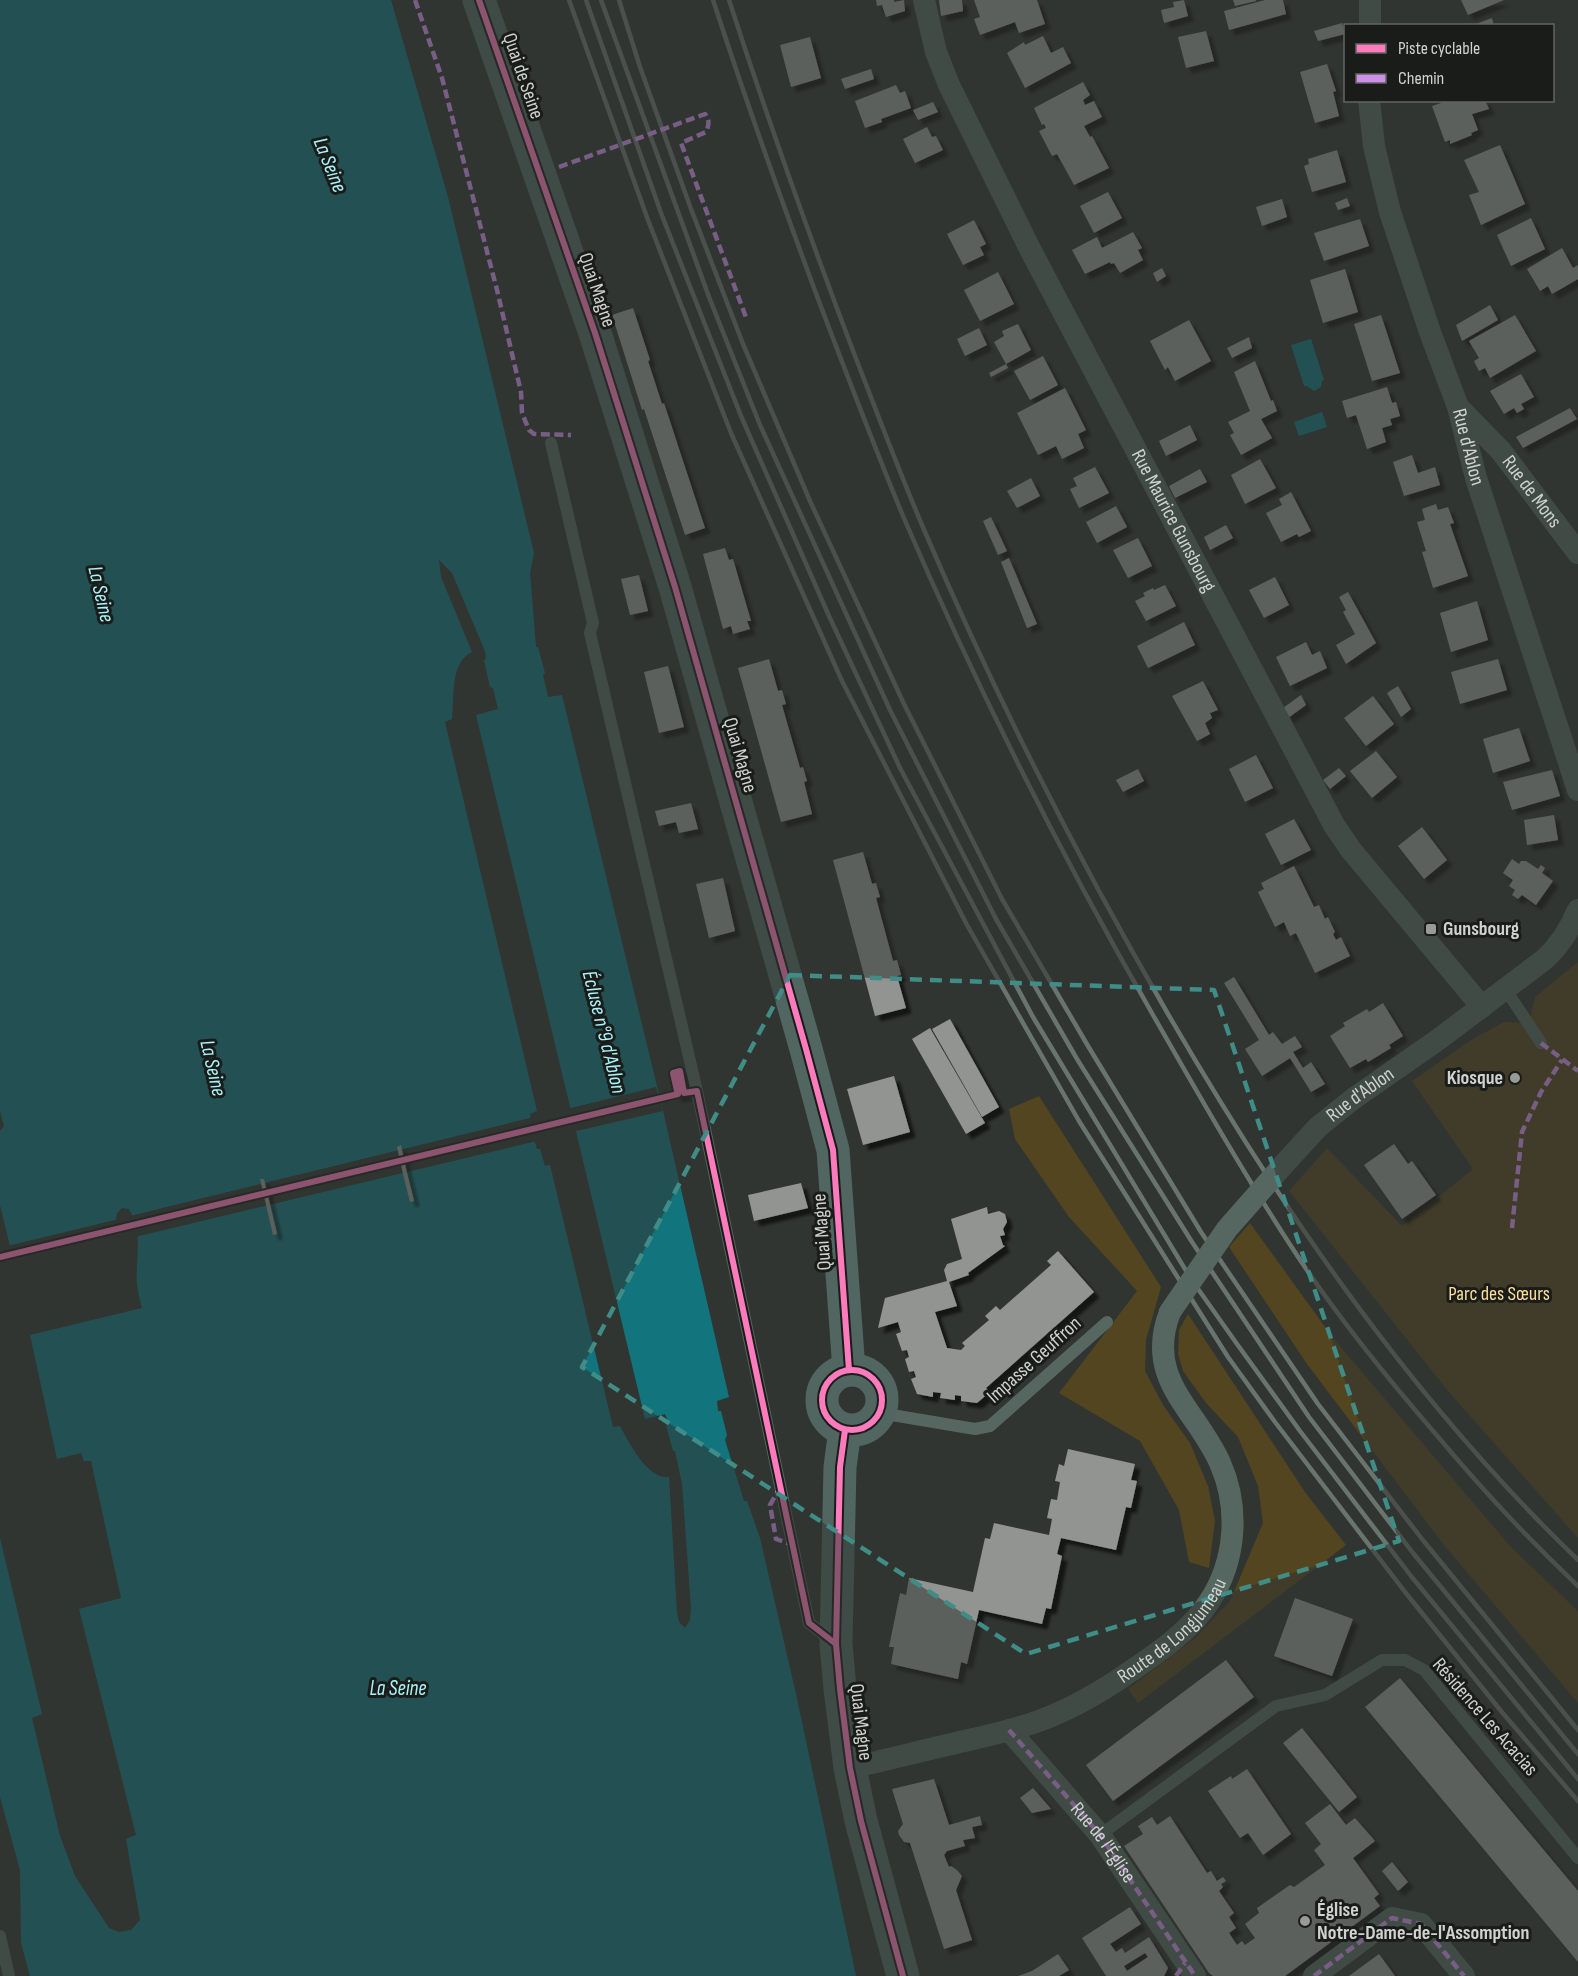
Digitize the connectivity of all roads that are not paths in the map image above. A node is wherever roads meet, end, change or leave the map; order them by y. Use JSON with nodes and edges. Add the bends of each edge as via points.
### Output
{"nodes":[{"id":1,"x":479,"y":0,"type":"edge"},
{"id":2,"x":924,"y":0,"type":"edge"},
{"id":3,"x":1370,"y":0,"type":"edge"},
{"id":4,"x":1370,"y":24,"type":"edge"},
{"id":5,"x":1369,"y":102,"type":"edge"},
{"id":6,"x":537,"y":164,"type":"joint"},
{"id":7,"x":1458,"y":407,"type":"junction"},
{"id":8,"x":551,"y":443,"type":"dead end"},
{"id":9,"x":1578,"y":553,"type":"edge"},
{"id":10,"x":1578,"y":790,"type":"edge"},
{"id":11,"x":1578,"y":910,"type":"edge"},
{"id":12,"x":1506,"y":990,"type":"junction"},
{"id":13,"x":1482,"y":1008,"type":"junction"},
{"id":14,"x":1541,"y":1043,"type":"dead end"},
{"id":15,"x":1170,"y":1312,"type":"joint"},
{"id":16,"x":1107,"y":1322,"type":"dead end"},
{"id":17,"x":849,"y":1370,"type":"junction"},
{"id":18,"x":880,"y":1413,"type":"junction"},
{"id":19,"x":845,"y":1430,"type":"junction"},
{"id":20,"x":836,"y":1644,"type":"junction"},
{"id":21,"x":1009,"y":1730,"type":"junction"},
{"id":22,"x":850,"y":1768,"type":"junction"},
{"id":23,"x":1100,"y":1835,"type":"junction"},
{"id":24,"x":1578,"y":1858,"type":"edge"},
{"id":25,"x":0,"y":1936,"type":"edge"},
{"id":26,"x":1185,"y":1972,"type":"edge"},
{"id":27,"x":9,"y":1976,"type":"edge"},
{"id":28,"x":903,"y":1976,"type":"edge"},
{"id":29,"x":1314,"y":1976,"type":"edge"},
{"id":30,"x":1464,"y":1976,"type":"edge"}],
"edges":[{"from":1,"to":6,"type":"main road","name":"Quai de Seine"},
{"from":2,"to":13,"type":"street","name":"Rue Maurice Gunsbourg","via":[[936,52],[949,85],[1031,252],[1334,825]]},
{"from":3,"to":4,"type":"street"},
{"from":5,"to":7,"type":"street","name":"Rue d'Ablon","via":[[1374,146],[1390,212]]},
{"from":6,"to":17,"type":"main road","name":"Quai Magne","via":[[675,587],[830,1138]]},
{"from":7,"to":9,"type":"street","name":"Rue de Mons","via":[[1501,451]]},
{"from":7,"to":10,"type":"street","name":"Rue d'Ablon","via":[[1476,478]]},
{"from":8,"to":20,"type":"lane","via":[[593,623],[590,633],[699,1102],[809,1623]]},
{"from":11,"to":12,"type":"street","name":"Rue d'Ablon","via":[[1555,949]]},
{"from":12,"to":13,"type":"street","name":"Rue d'Ablon"},
{"from":12,"to":14,"type":"lane"},
{"from":13,"to":15,"type":"street","name":"Rue d'Ablon","bridge":true,"via":[[1318,1127],[1227,1229]]},
{"from":15,"to":21,"type":"street","name":"Route de Longjumeau","via":[[1163,1336],[1168,1378],[1204,1433],[1229,1487],[1233,1523],[1224,1575],[1209,1603],[1152,1657],[1074,1705]]},
{"from":16,"to":18,"type":"lane","name":"Impasse Geuffron","via":[[990,1426],[975,1429]]},
{"from":17,"to":18,"type":"main road","via":[[867,1373],[880,1386]]},
{"from":17,"to":19,"type":"main road","via":[[832,1377],[822,1402],[829,1420]]},
{"from":18,"to":19,"type":"main road","via":[[866,1428]]},
{"from":19,"to":20,"type":"main road","name":"Quai Magne","via":[[840,1467]]},
{"from":20,"to":22,"type":"main road","name":"Quai Magne"},
{"from":21,"to":22,"type":"street","name":"Route de Longjumeau"},
{"from":21,"to":23,"type":"street","name":"Rue de l'Église"},
{"from":22,"to":28,"type":"main road","name":"Quai Magne"},
{"from":23,"to":24,"type":"lane","name":"Résidence Les Acacias","via":[[1276,1706],[1325,1695],[1382,1660],[1405,1660],[1424,1670]]},
{"from":23,"to":26,"type":"street","name":"Rue de l'Église"},
{"from":25,"to":27,"type":"lane"},
{"from":29,"to":30,"type":"street","via":[[1392,1918],[1421,1924]]}]}
